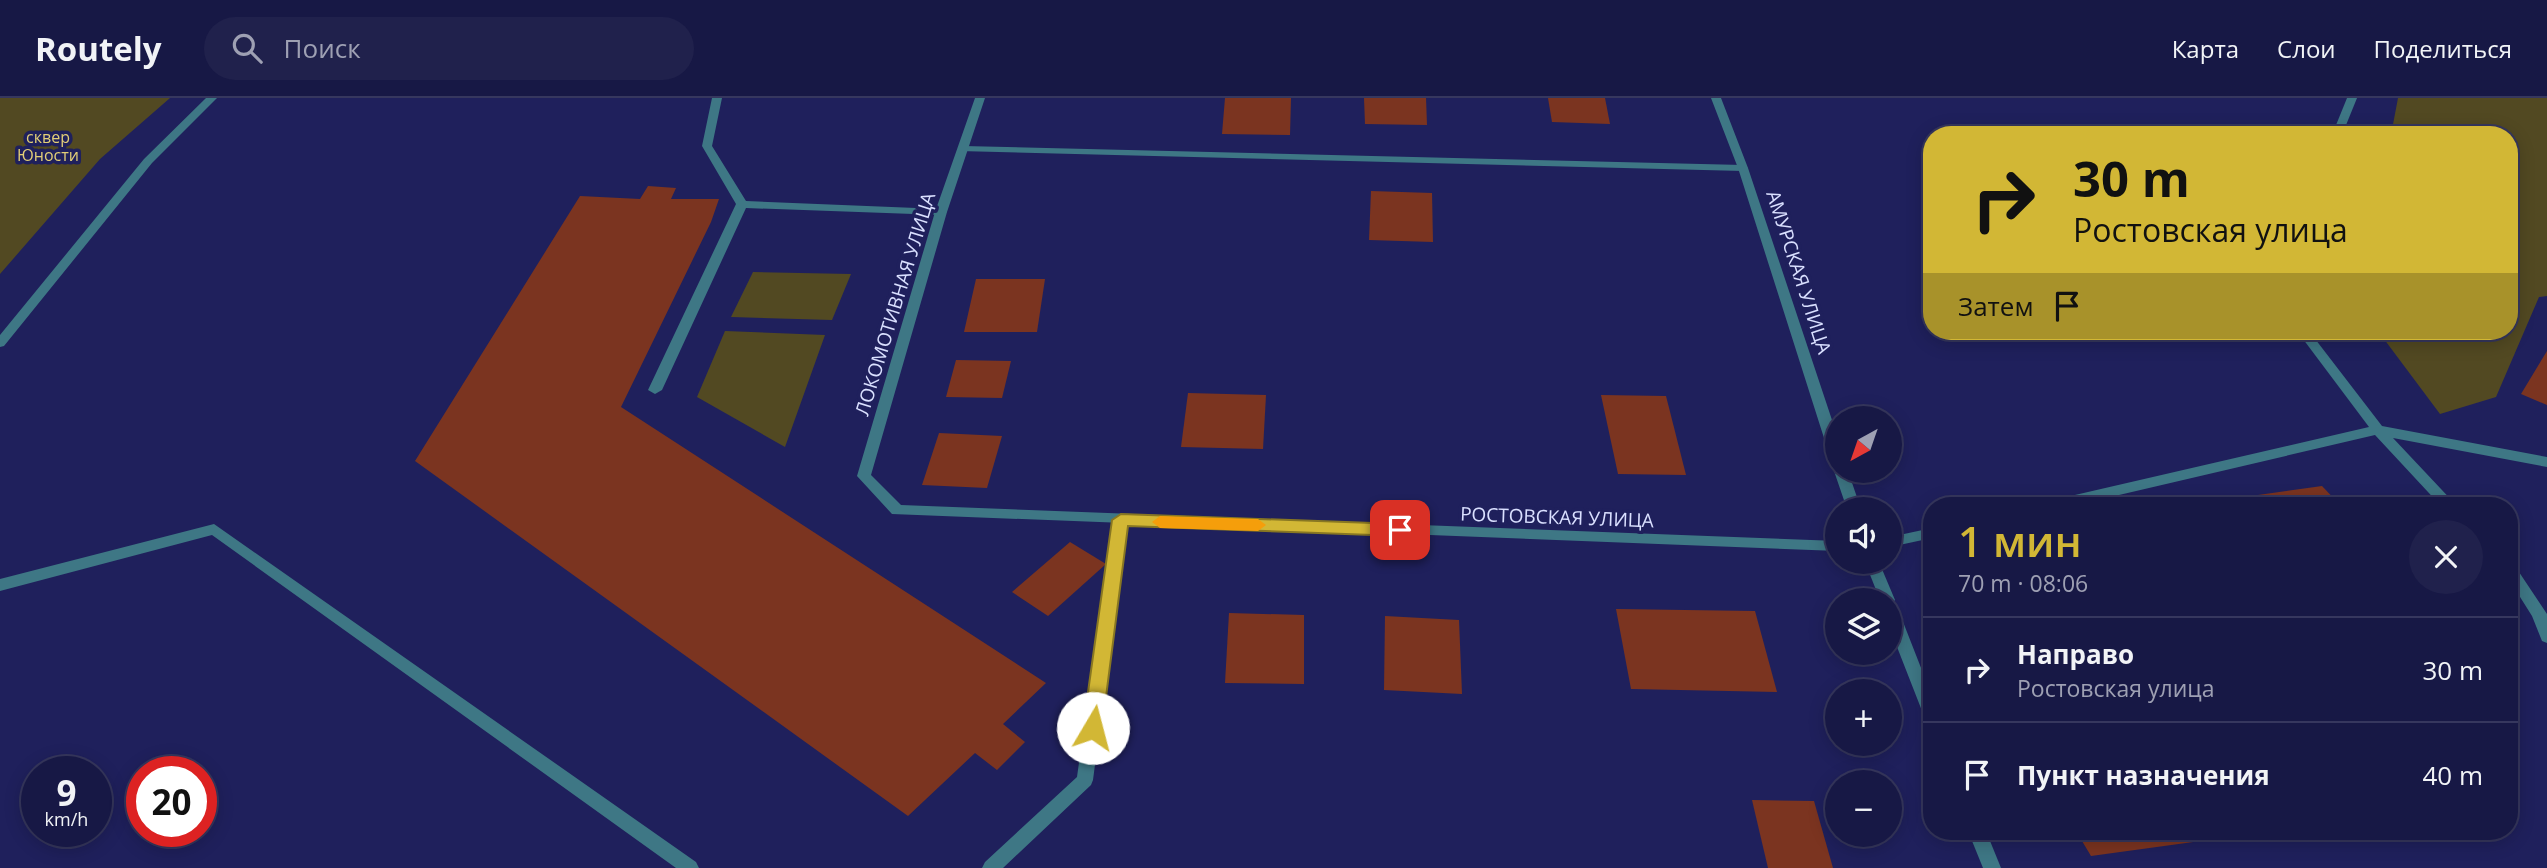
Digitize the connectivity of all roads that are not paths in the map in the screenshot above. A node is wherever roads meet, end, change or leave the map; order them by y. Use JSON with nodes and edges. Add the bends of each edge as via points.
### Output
{"nodes":[{"id":1,"x":212,"y":98,"type":"edge"},
{"id":2,"x":718,"y":98,"type":"edge"},
{"id":3,"x":980,"y":98,"type":"edge"},
{"id":4,"x":1716,"y":98,"type":"edge"},
{"id":5,"x":2352,"y":98,"type":"edge"},
{"id":6,"x":2341,"y":126,"type":"edge"},
{"id":7,"x":963,"y":149,"type":"junction"},
{"id":8,"x":1743,"y":168,"type":"junction"},
{"id":9,"x":742,"y":204,"type":"junction"},
{"id":10,"x":941,"y":212,"type":"junction"},
{"id":11,"x":2310,"y":340,"type":"edge"},
{"id":12,"x":0,"y":343,"type":"edge"},
{"id":13,"x":656,"y":390,"type":"dead end"},
{"id":14,"x":1825,"y":420,"type":"edge"},
{"id":15,"x":2378,"y":430,"type":"junction"},
{"id":16,"x":2547,"y":462,"type":"edge"},
{"id":17,"x":2088,"y":497,"type":"edge"},
{"id":18,"x":2441,"y":497,"type":"edge"},
{"id":19,"x":897,"y":510,"type":"joint"},
{"id":20,"x":1121,"y":520,"type":"junction"},
{"id":21,"x":1923,"y":535,"type":"edge"},
{"id":22,"x":1902,"y":539,"type":"edge"},
{"id":23,"x":1825,"y":547,"type":"edge"},
{"id":24,"x":2518,"y":581,"type":"edge"},
{"id":25,"x":0,"y":585,"type":"edge"},
{"id":26,"x":2547,"y":637,"type":"edge"},
{"id":27,"x":1902,"y":639,"type":"edge"},
{"id":28,"x":1923,"y":693,"type":"edge"},
{"id":29,"x":1981,"y":840,"type":"edge"},
{"id":30,"x":690,"y":868,"type":"edge"},
{"id":31,"x":991,"y":868,"type":"edge"},
{"id":32,"x":1992,"y":868,"type":"edge"}],
"edges":[{"from":1,"to":12,"type":"street","via":[[148,161]]},
{"from":2,"to":9,"type":"street","via":[[707,146]]},
{"from":3,"to":7,"type":"street","name":"ЛОКОМОТИВНАЯ УЛИЦА"},
{"from":4,"to":8,"type":"street","name":"АМУРСКАЯ УЛИЦА"},
{"from":5,"to":6,"type":"street"},
{"from":7,"to":8,"type":"street"},
{"from":7,"to":10,"type":"street","name":"ЛОКОМОТИВНАЯ УЛИЦА"},
{"from":8,"to":14,"type":"street","name":"АМУРСКАЯ УЛИЦА"},
{"from":9,"to":10,"type":"street"},
{"from":9,"to":13,"type":"street"},
{"from":10,"to":19,"type":"street","name":"ЛОКОМОТИВНАЯ УЛИЦА","via":[[864,476]]},
{"from":11,"to":15,"type":"street"},
{"from":15,"to":16,"type":"street"},
{"from":15,"to":17,"type":"street"},
{"from":15,"to":18,"type":"street"},
{"from":19,"to":20,"type":"street","name":"РОСТОВСКАЯ УЛИЦА"},
{"from":20,"to":23,"type":"street","name":"РОСТОВСКАЯ УЛИЦА"},
{"from":20,"to":31,"type":"street","via":[[1086,780]]},
{"from":21,"to":22,"type":"street"},
{"from":24,"to":26,"type":"street","via":[[2539,614]]},
{"from":25,"to":30,"type":"street","via":[[214,528]]},
{"from":27,"to":28,"type":"street"},
{"from":29,"to":32,"type":"street"}]}
